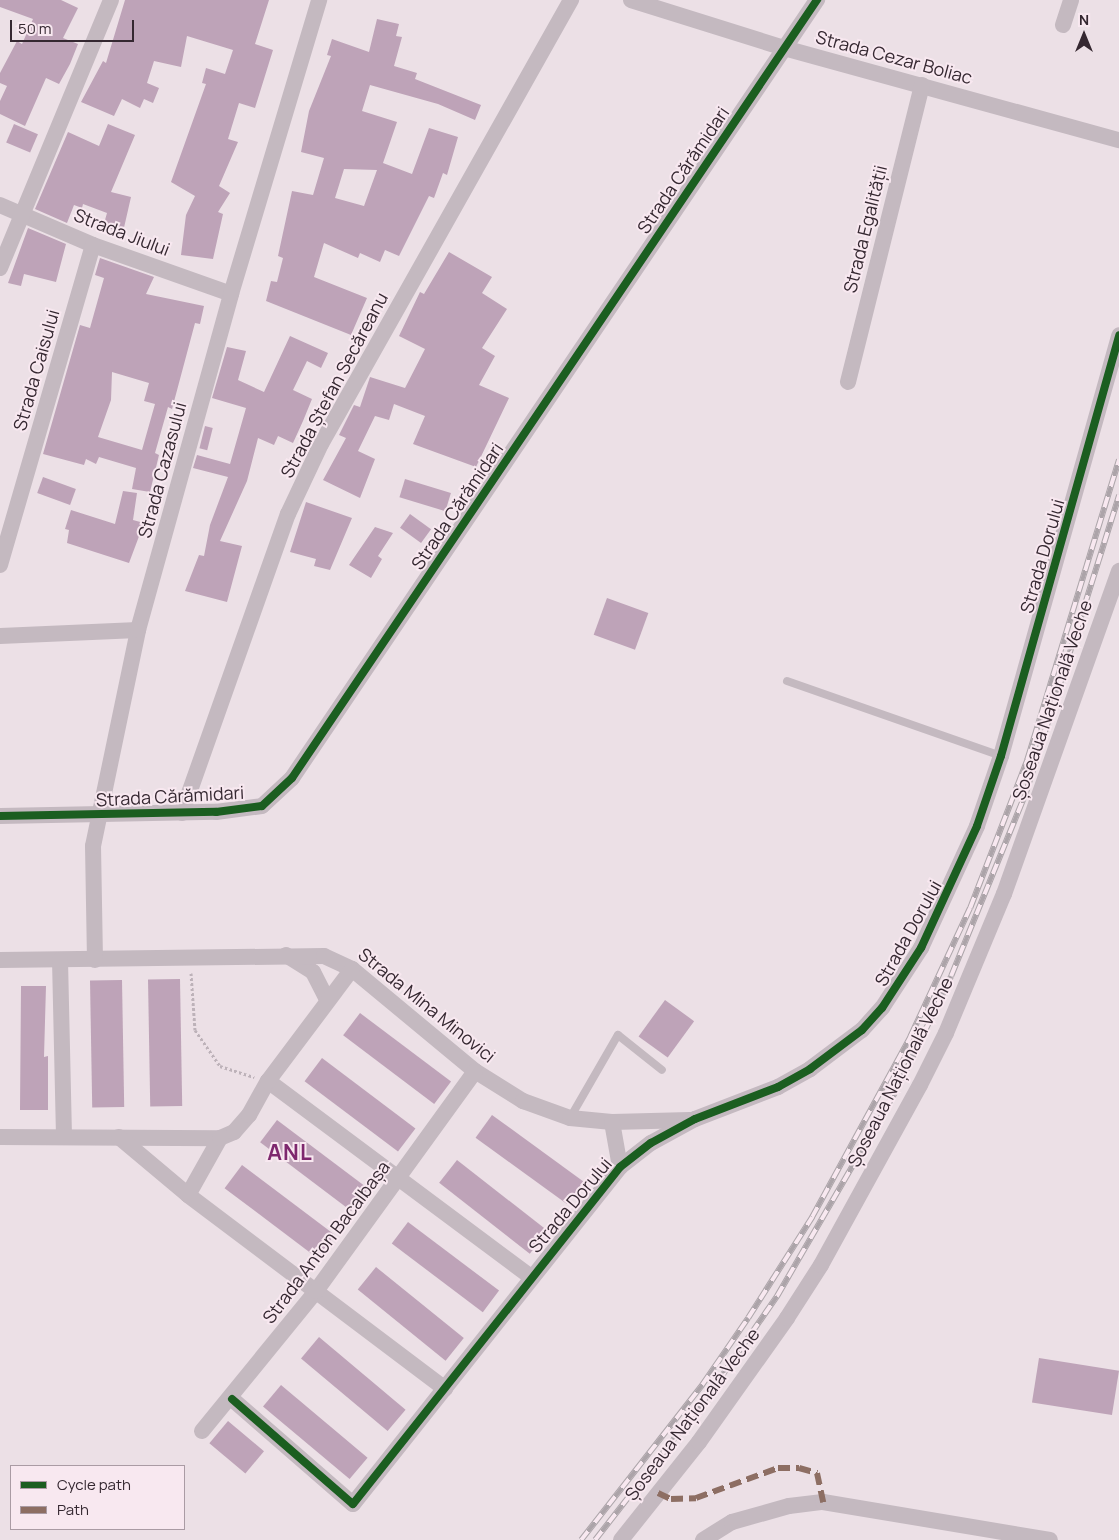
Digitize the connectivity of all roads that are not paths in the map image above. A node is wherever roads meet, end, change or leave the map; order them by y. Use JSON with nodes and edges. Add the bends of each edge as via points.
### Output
{"nodes":[{"id":1,"x":111,"y":0,"type":"edge"},
{"id":2,"x":319,"y":0,"type":"edge"},
{"id":3,"x":571,"y":0,"type":"edge"},
{"id":4,"x":631,"y":0,"type":"edge"},
{"id":5,"x":816,"y":0,"type":"edge"},
{"id":6,"x":1071,"y":0,"type":"edge"},
{"id":7,"x":1063,"y":25,"type":"dead end"},
{"id":8,"x":784,"y":48,"type":"junction"},
{"id":9,"x":922,"y":85,"type":"junction"},
{"id":10,"x":1119,"y":140,"type":"edge"},
{"id":11,"x":0,"y":205,"type":"edge"},
{"id":12,"x":22,"y":214,"type":"junction"},
{"id":13,"x":93,"y":245,"type":"junction"},
{"id":14,"x":0,"y":268,"type":"edge"},
{"id":15,"x":231,"y":294,"type":"junction"},
{"id":16,"x":1119,"y":335,"type":"edge"},
{"id":17,"x":848,"y":382,"type":"dead end"},
{"id":18,"x":0,"y":565,"type":"edge"},
{"id":19,"x":1119,"y":571,"type":"edge"},
{"id":20,"x":138,"y":630,"type":"junction"},
{"id":21,"x":0,"y":636,"type":"edge"},
{"id":22,"x":787,"y":681,"type":"dead end"},
{"id":23,"x":1001,"y":756,"type":"junction"},
{"id":24,"x":182,"y":813,"type":"junction"},
{"id":25,"x":99,"y":814,"type":"junction"},
{"id":26,"x":0,"y":816,"type":"edge"},
{"id":27,"x":286,"y":955,"type":"junction"},
{"id":28,"x":0,"y":960,"type":"edge"},
{"id":29,"x":60,"y":960,"type":"junction"},
{"id":30,"x":95,"y":960,"type":"junction"},
{"id":31,"x":352,"y":969,"type":"junction"},
{"id":32,"x":327,"y":1000,"type":"junction"},
{"id":33,"x":662,"y":1070,"type":"dead end"},
{"id":34,"x":474,"y":1071,"type":"junction"},
{"id":35,"x":268,"y":1081,"type":"junction"},
{"id":36,"x":570,"y":1118,"type":"junction"},
{"id":37,"x":695,"y":1119,"type":"junction"},
{"id":38,"x":612,"y":1122,"type":"junction"},
{"id":39,"x":0,"y":1137,"type":"edge"},
{"id":40,"x":64,"y":1137,"type":"junction"},
{"id":41,"x":119,"y":1138,"type":"junction"},
{"id":42,"x":220,"y":1138,"type":"junction"},
{"id":43,"x":620,"y":1166,"type":"junction"},
{"id":44,"x":400,"y":1176,"type":"junction"},
{"id":45,"x":188,"y":1195,"type":"junction"},
{"id":46,"x":530,"y":1276,"type":"junction"},
{"id":47,"x":316,"y":1291,"type":"junction"},
{"id":48,"x":444,"y":1389,"type":"junction"},
{"id":49,"x":232,"y":1399,"type":"junction"},
{"id":50,"x":202,"y":1431,"type":"dead end"},
{"id":51,"x":621,"y":1540,"type":"edge"},
{"id":52,"x":703,"y":1540,"type":"edge"},
{"id":53,"x":1050,"y":1540,"type":"edge"}],
"edges":[{"from":1,"to":12,"type":"street"},
{"from":2,"to":15,"type":"street","name":"Strada Cazasului"},
{"from":3,"to":24,"type":"street","name":"Strada Ștefan Secăreanu","via":[[321,444],[288,514]]},
{"from":4,"to":8,"type":"street","name":"Strada Cezar Boliac"},
{"from":5,"to":8,"type":"street","name":"Strada Cărămidari"},
{"from":6,"to":7,"type":"street"},
{"from":8,"to":9,"type":"street","name":"Strada Cezar Boliac"},
{"from":8,"to":24,"type":"street","name":"Strada Cărămidari","via":[[292,778],[262,806]]},
{"from":9,"to":10,"type":"street","name":"Strada Cezar Boliac"},
{"from":9,"to":17,"type":"street","name":"Strada Egalității"},
{"from":11,"to":12,"type":"street","name":"Strada Jiului"},
{"from":12,"to":13,"type":"street","name":"Strada Jiului"},
{"from":12,"to":14,"type":"street"},
{"from":13,"to":15,"type":"street","name":"Strada Jiului"},
{"from":13,"to":18,"type":"street","name":"Strada Caisului"},
{"from":15,"to":20,"type":"street","name":"Strada Cazasului"},
{"from":16,"to":23,"type":"street","name":"Strada Dorului"},
{"from":19,"to":51,"type":"street","name":"Șoseaua Națională Veche","via":[[1004,894],[946,1033],[912,1101],[821,1265],[787,1318],[699,1442]]},
{"from":20,"to":21,"type":"street"},
{"from":20,"to":25,"type":"street","name":"Strada Cazasului"},
{"from":22,"to":23,"type":"lane"},
{"from":23,"to":37,"type":"street","name":"Strada Dorului","via":[[954,882],[921,948],[882,1008],[862,1030],[810,1070],[778,1088]]},
{"from":24,"to":25,"type":"street","name":"Strada Cărămidari"},
{"from":25,"to":26,"type":"street","name":"Strada Cărămidari"},
{"from":25,"to":30,"type":"street","name":"Strada Cazasului","via":[[93,846]]},
{"from":27,"to":30,"type":"street","name":"Strada Mina Minovici","via":[[191,960]]},
{"from":27,"to":31,"type":"street","name":"Strada Mina Minovici","via":[[324,956]]},
{"from":27,"to":32,"type":"street","via":[[313,972]]},
{"from":28,"to":29,"type":"street","name":"Strada Mina Minovici"},
{"from":29,"to":30,"type":"street","name":"Strada Mina Minovici"},
{"from":29,"to":40,"type":"street"},
{"from":31,"to":32,"type":"street"},
{"from":31,"to":34,"type":"street","name":"Strada Mina Minovici"},
{"from":32,"to":35,"type":"street"},
{"from":33,"to":36,"type":"lane","via":[[618,1035]]},
{"from":34,"to":36,"type":"street","name":"Strada Mina Minovici","via":[[523,1101]]},
{"from":34,"to":44,"type":"street","name":"Strada Anton Bacalbașa"},
{"from":35,"to":42,"type":"street","via":[[249,1115],[234,1132]]},
{"from":35,"to":44,"type":"street"},
{"from":36,"to":38,"type":"street","name":"Strada Mina Minovici"},
{"from":37,"to":38,"type":"street","name":"Strada Mina Minovici"},
{"from":37,"to":43,"type":"street","name":"Strada Dorului","via":[[651,1143]]},
{"from":38,"to":43,"type":"street"},
{"from":39,"to":40,"type":"street"},
{"from":40,"to":41,"type":"street"},
{"from":41,"to":42,"type":"street"},
{"from":41,"to":45,"type":"street"},
{"from":42,"to":45,"type":"street"},
{"from":43,"to":46,"type":"street","name":"Strada Dorului"},
{"from":44,"to":46,"type":"street"},
{"from":44,"to":47,"type":"street","name":"Strada Anton Bacalbașa"},
{"from":45,"to":47,"type":"street"},
{"from":46,"to":48,"type":"street","name":"Strada Dorului"},
{"from":47,"to":48,"type":"street"},
{"from":47,"to":49,"type":"street","name":"Strada Anton Bacalbașa"},
{"from":48,"to":49,"type":"street","name":"Strada Dorului","via":[[353,1504]]},
{"from":49,"to":50,"type":"street","name":"Strada Anton Bacalbașa"},
{"from":52,"to":53,"type":"street","via":[[732,1522],[823,1502]]}]}
